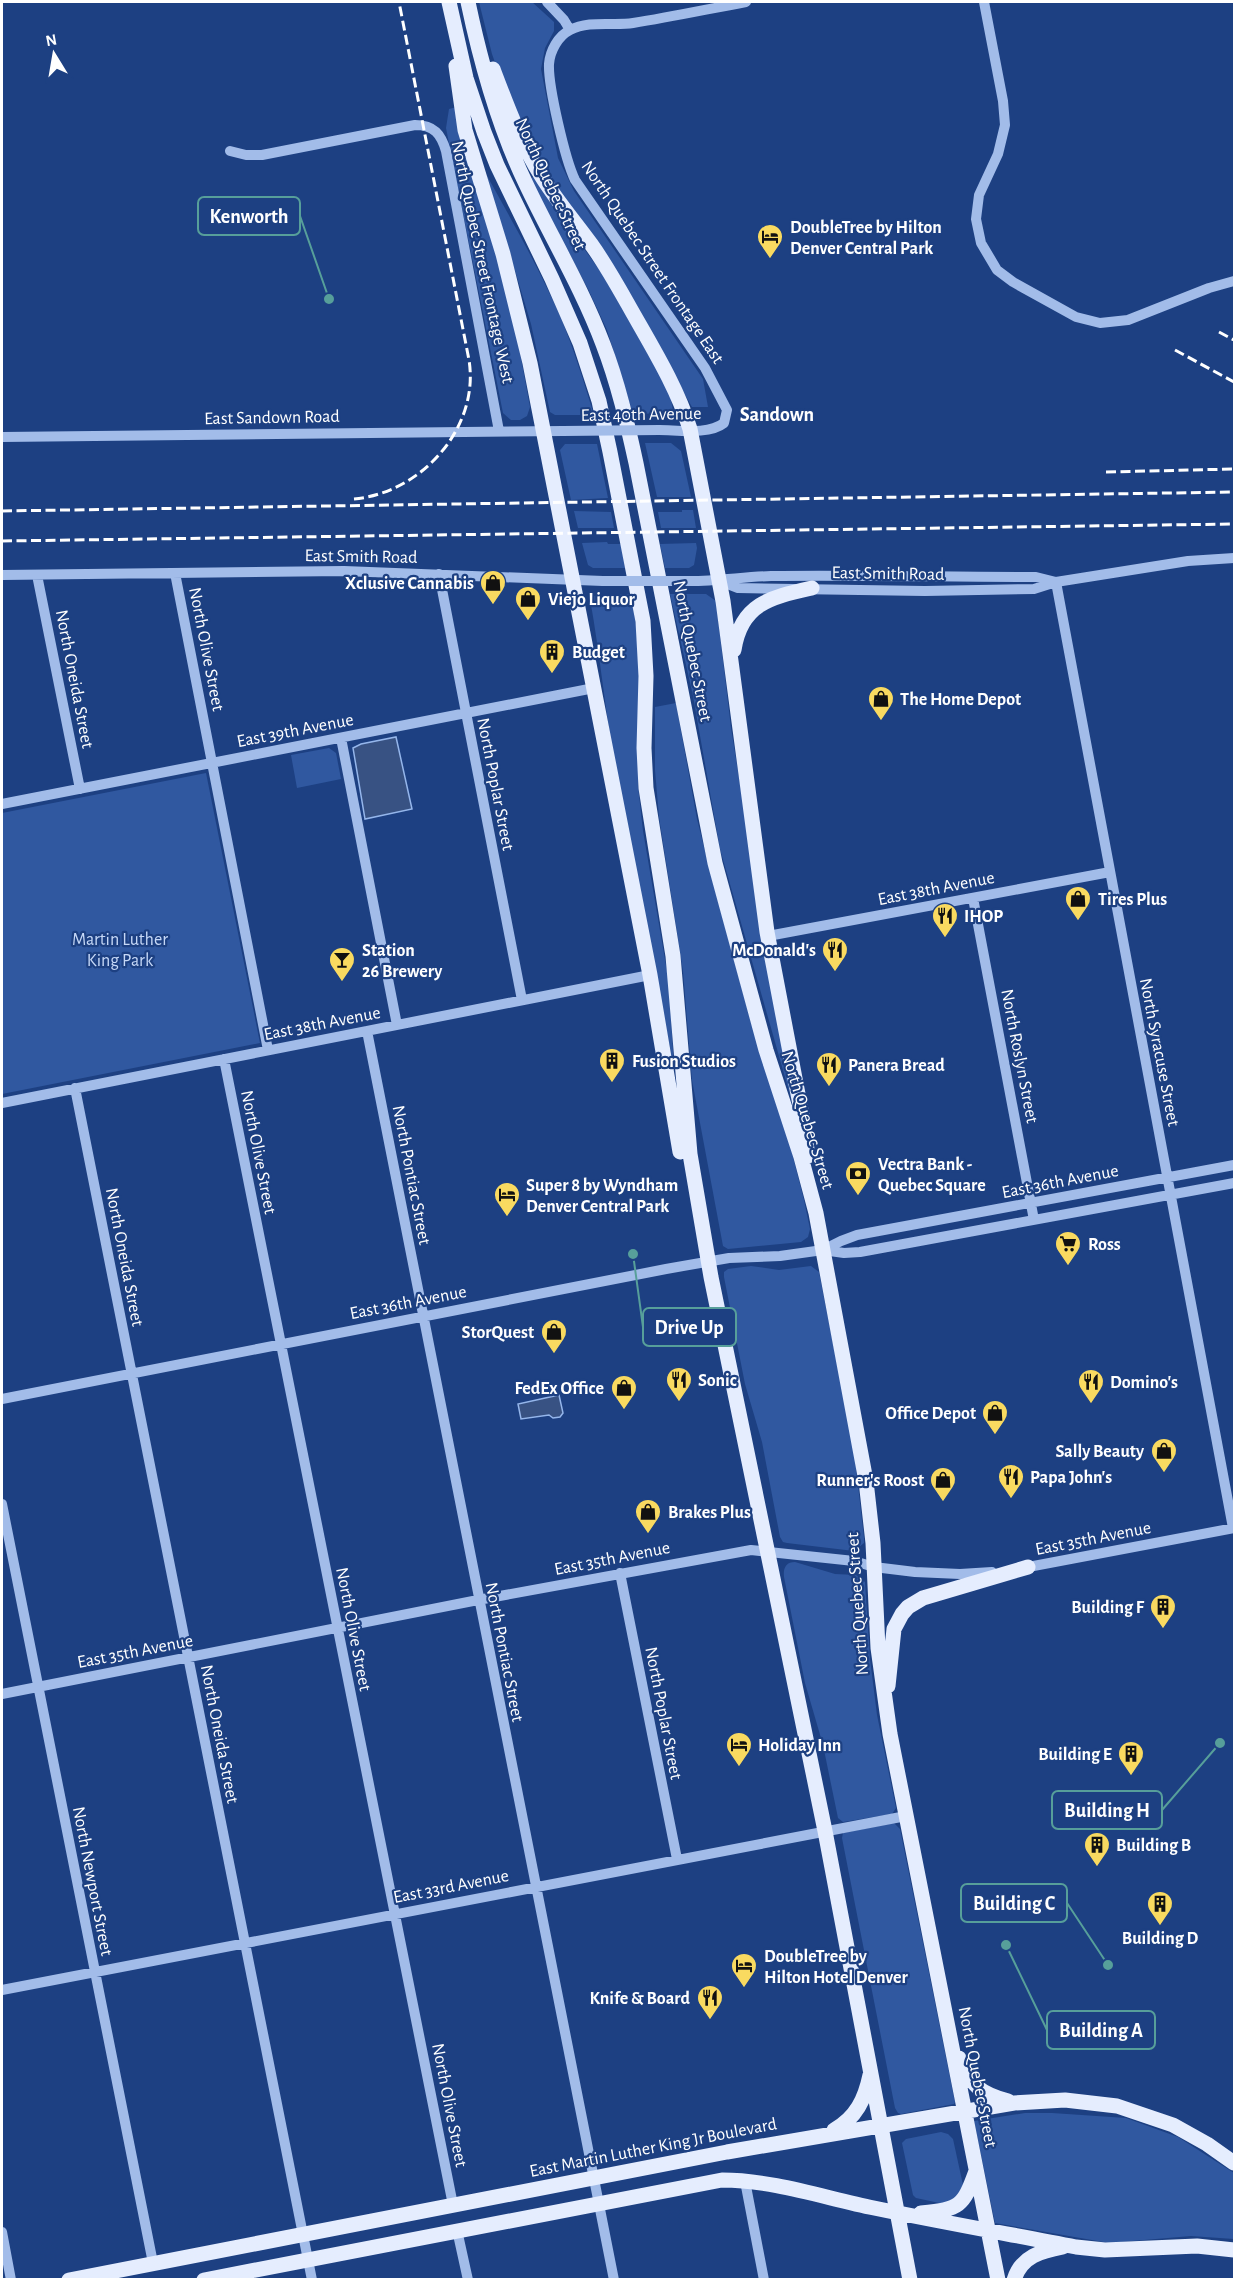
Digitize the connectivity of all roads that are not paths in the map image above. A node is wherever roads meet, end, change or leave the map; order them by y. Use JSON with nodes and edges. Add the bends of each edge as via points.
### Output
{"nodes":[{"id":1,"x":470,"y":2,"type":"edge"},
{"id":2,"x":547,"y":2,"type":"edge"},
{"id":3,"x":746,"y":2,"type":"edge"},
{"id":4,"x":984,"y":2,"type":"edge"},
{"id":5,"x":450,"y":5,"type":"edge"},
{"id":6,"x":570,"y":30,"type":"junction"},
{"id":7,"x":230,"y":151,"type":"dead end"},
{"id":8,"x":1234,"y":281,"type":"edge"},
{"id":9,"x":727,"y":410,"type":"joint"},
{"id":10,"x":690,"y":429,"type":"junction"},
{"id":11,"x":499,"y":431,"type":"junction"},
{"id":12,"x":543,"y":431,"type":"junction"},
{"id":13,"x":2,"y":437,"type":"edge"},
{"id":14,"x":1234,"y":558,"type":"edge"},
{"id":15,"x":175,"y":573,"type":"junction"},
{"id":16,"x":439,"y":574,"type":"junction"},
{"id":17,"x":2,"y":575,"type":"edge"},
{"id":18,"x":37,"y":575,"type":"junction"},
{"id":19,"x":573,"y":581,"type":"junction"},
{"id":20,"x":720,"y":581,"type":"junction"},
{"id":21,"x":1056,"y":582,"type":"junction"},
{"id":22,"x":812,"y":588,"type":"junction"},
{"id":23,"x":732,"y":662,"type":"junction"},
{"id":24,"x":594,"y":688,"type":"junction"},
{"id":25,"x":466,"y":713,"type":"junction"},
{"id":26,"x":341,"y":738,"type":"junction"},
{"id":27,"x":213,"y":763,"type":"junction"},
{"id":28,"x":80,"y":789,"type":"junction"},
{"id":29,"x":2,"y":804,"type":"edge"},
{"id":30,"x":1110,"y":872,"type":"junction"},
{"id":31,"x":973,"y":898,"type":"junction"},
{"id":32,"x":768,"y":936,"type":"junction"},
{"id":33,"x":650,"y":975,"type":"junction"},
{"id":34,"x":522,"y":1000,"type":"junction"},
{"id":35,"x":397,"y":1025,"type":"junction"},
{"id":36,"x":367,"y":1031,"type":"junction"},
{"id":37,"x":268,"y":1050,"type":"junction"},
{"id":38,"x":224,"y":1059,"type":"junction"},
{"id":39,"x":75,"y":1088,"type":"junction"},
{"id":40,"x":2,"y":1103,"type":"edge"},
{"id":41,"x":1234,"y":1165,"type":"edge"},
{"id":42,"x":1167,"y":1178,"type":"junction"},
{"id":43,"x":1234,"y":1183,"type":"edge"},
{"id":44,"x":695,"y":1192,"type":"junction"},
{"id":45,"x":1170,"y":1195,"type":"junction"},
{"id":46,"x":1031,"y":1203,"type":"junction"},
{"id":47,"x":816,"y":1213,"type":"junction"},
{"id":48,"x":1034,"y":1220,"type":"junction"},
{"id":49,"x":823,"y":1250,"type":"junction"},
{"id":50,"x":708,"y":1262,"type":"junction"},
{"id":51,"x":422,"y":1316,"type":"junction"},
{"id":52,"x":281,"y":1344,"type":"junction"},
{"id":53,"x":131,"y":1373,"type":"junction"},
{"id":54,"x":2,"y":1399,"type":"edge"},
{"id":55,"x":2,"y":1504,"type":"edge"},
{"id":56,"x":1234,"y":1528,"type":"edge"},
{"id":57,"x":768,"y":1550,"type":"junction"},
{"id":58,"x":874,"y":1567,"type":"junction"},
{"id":59,"x":1028,"y":1567,"type":"junction"},
{"id":60,"x":620,"y":1573,"type":"junction"},
{"id":61,"x":478,"y":1600,"type":"junction"},
{"id":62,"x":337,"y":1628,"type":"junction"},
{"id":63,"x":188,"y":1657,"type":"junction"},
{"id":64,"x":38,"y":1687,"type":"junction"},
{"id":65,"x":2,"y":1694,"type":"edge"},
{"id":66,"x":886,"y":1710,"type":"junction"},
{"id":67,"x":906,"y":1816,"type":"junction"},
{"id":68,"x":825,"y":1831,"type":"junction"},
{"id":69,"x":676,"y":1859,"type":"junction"},
{"id":70,"x":535,"y":1887,"type":"junction"},
{"id":71,"x":394,"y":1914,"type":"junction"},
{"id":72,"x":245,"y":1942,"type":"junction"},
{"id":73,"x":95,"y":1971,"type":"junction"},
{"id":74,"x":2,"y":1990,"type":"edge"},
{"id":75,"x":950,"y":2039,"type":"junction"},
{"id":76,"x":871,"y":2070,"type":"junction"},
{"id":77,"x":1014,"y":2103,"type":"junction"},
{"id":78,"x":964,"y":2110,"type":"junction"},
{"id":79,"x":882,"y":2124,"type":"junction"},
{"id":80,"x":829,"y":2133,"type":"junction"},
{"id":81,"x":1234,"y":2163,"type":"edge"},
{"id":82,"x":976,"y":2169,"type":"junction"},
{"id":83,"x":594,"y":2179,"type":"junction"},
{"id":84,"x":745,"y":2181,"type":"junction"},
{"id":85,"x":598,"y":2203,"type":"junction"},
{"id":86,"x":453,"y":2205,"type":"junction"},
{"id":87,"x":900,"y":2213,"type":"junction"},
{"id":88,"x":457,"y":2230,"type":"junction"},
{"id":89,"x":989,"y":2230,"type":"junction"},
{"id":90,"x":2,"y":2232,"type":"edge"},
{"id":91,"x":303,"y":2235,"type":"junction"},
{"id":92,"x":1072,"y":2246,"type":"junction"},
{"id":93,"x":1234,"y":2250,"type":"edge"},
{"id":94,"x":308,"y":2259,"type":"junction"},
{"id":95,"x":153,"y":2263,"type":"junction"},
{"id":96,"x":11,"y":2280,"type":"edge"},
{"id":97,"x":69,"y":2280,"type":"edge"},
{"id":98,"x":204,"y":2280,"type":"edge"},
{"id":99,"x":312,"y":2280,"type":"edge"},
{"id":100,"x":468,"y":2280,"type":"edge"},
{"id":101,"x":614,"y":2280,"type":"edge"},
{"id":102,"x":764,"y":2280,"type":"edge"},
{"id":103,"x":910,"y":2280,"type":"edge"},
{"id":104,"x":998,"y":2280,"type":"edge"},
{"id":105,"x":1014,"y":2280,"type":"edge"}],
"edges":[{"from":1,"to":10,"type":"main road","via":[[527,151],[612,278],[670,379]]},
{"from":1,"to":47,"type":"main road","name":"North Quebec Street","via":[[490,93],[508,142],[593,319],[621,399],[713,855]]},
{"from":2,"to":6,"type":"street"},
{"from":3,"to":6,"type":"street"},
{"from":4,"to":8,"type":"street","via":[[1005,115],[1001,144],[977,204],[977,227],[981,243],[998,270],[1076,317],[1109,324],[1142,316]]},
{"from":5,"to":12,"type":"main road","via":[[465,130],[512,286]]},
{"from":5,"to":44,"type":"main road","via":[[466,78],[484,132],[580,343],[610,452],[643,621],[646,788],[673,956]]},
{"from":6,"to":9,"type":"street","name":"North Quebec Street Frontage East","via":[[556,44],[549,64],[569,166],[705,368]]},
{"from":7,"to":11,"type":"street","name":"North Quebec Street Frontage West","via":[[262,155],[416,125],[440,134]]},
{"from":9,"to":10,"type":"street","name":"East 40th Avenue","via":[[721,426]]},
{"from":10,"to":12,"type":"street","name":"East 40th Avenue","bridge":true},
{"from":10,"to":20,"type":"main road"},
{"from":11,"to":12,"type":"street","name":"East Sandown Road"},
{"from":11,"to":13,"type":"street","name":"East Sandown Road"},
{"from":12,"to":19,"type":"main road"},
{"from":14,"to":21,"type":"street","name":"East Smith Road","via":[[1188,561]]},
{"from":15,"to":16,"type":"street","name":"East Smith Road"},
{"from":15,"to":18,"type":"street","name":"East Smith Road"},
{"from":15,"to":27,"type":"street","name":"North Olive Street"},
{"from":16,"to":19,"type":"street","name":"East Smith Road"},
{"from":16,"to":25,"type":"street","name":"North Poplar Street"},
{"from":17,"to":18,"type":"street","name":"East Smith Road"},
{"from":18,"to":28,"type":"street","name":"North Oneida Street"},
{"from":19,"to":20,"type":"street","name":"East Smith Road","bridge":true},
{"from":19,"to":24,"type":"main road"},
{"from":20,"to":21,"type":"street","name":"East Smith Road","via":[[737,577],[846,575],[1036,577]]},
{"from":20,"to":22,"type":"street","name":"East Smith Road","via":[[738,588]]},
{"from":20,"to":23,"type":"main road"},
{"from":21,"to":22,"type":"street","name":"East Smith Road","via":[[1034,589],[974,591]]},
{"from":21,"to":30,"type":"street","name":"North Syracuse Street"},
{"from":22,"to":23,"type":"main road","via":[[771,598],[756,606],[740,628]]},
{"from":23,"to":32,"type":"main road"},
{"from":24,"to":25,"type":"street","name":"East 39th Avenue"},
{"from":24,"to":33,"type":"main road"},
{"from":25,"to":26,"type":"street","name":"East 39th Avenue"},
{"from":25,"to":34,"type":"street","name":"North Poplar Street"},
{"from":26,"to":27,"type":"street","name":"East 39th Avenue"},
{"from":26,"to":35,"type":"street"},
{"from":27,"to":28,"type":"street","name":"East 39th Avenue"},
{"from":27,"to":37,"type":"street","name":"North Olive Street"},
{"from":28,"to":29,"type":"street","name":"East 39th Avenue"},
{"from":30,"to":31,"type":"street","name":"East 38th Avenue"},
{"from":30,"to":42,"type":"street","name":"North Syracuse Street"},
{"from":31,"to":32,"type":"street","name":"East 38th Avenue"},
{"from":31,"to":46,"type":"street","name":"North Roslyn Street"},
{"from":32,"to":47,"type":"main road","via":[[802,1114]]},
{"from":33,"to":34,"type":"street","name":"East 38th Avenue"},
{"from":33,"to":44,"type":"main road","via":[[681,1153]]},
{"from":34,"to":35,"type":"street","name":"East 38th Avenue"},
{"from":35,"to":36,"type":"street","name":"East 38th Avenue"},
{"from":36,"to":37,"type":"street","name":"East 38th Avenue"},
{"from":36,"to":51,"type":"street","name":"North Pontiac Street"},
{"from":37,"to":38,"type":"street","name":"East 38th Avenue"},
{"from":38,"to":39,"type":"street","name":"East 38th Avenue"},
{"from":38,"to":52,"type":"street","name":"North Olive Street"},
{"from":39,"to":40,"type":"street","name":"East 38th Avenue"},
{"from":39,"to":53,"type":"street","name":"North Oneida Street"},
{"from":41,"to":42,"type":"street","name":"East 36th Avenue"},
{"from":42,"to":45,"type":"street","name":"North Syracuse Street"},
{"from":42,"to":46,"type":"street","name":"East 36th Avenue"},
{"from":43,"to":45,"type":"street","name":"East 36th Avenue"},
{"from":44,"to":50,"type":"main road"},
{"from":45,"to":48,"type":"street","name":"East 36th Avenue"},
{"from":45,"to":56,"type":"street","name":"North Syracuse Street"},
{"from":46,"to":48,"type":"street","name":"North Roslyn Street"},
{"from":46,"to":49,"type":"street","name":"East 36th Avenue","via":[[849,1237]]},
{"from":47,"to":49,"type":"main road","name":"North Quebec Street"},
{"from":48,"to":49,"type":"street","name":"East 36th Avenue","via":[[860,1252]]},
{"from":49,"to":50,"type":"street","name":"East 36th Avenue"},
{"from":49,"to":58,"type":"main road","name":"North Quebec Street","via":[[863,1460]]},
{"from":50,"to":51,"type":"street","name":"East 36th Avenue"},
{"from":50,"to":57,"type":"main road"},
{"from":51,"to":52,"type":"street","name":"East 36th Avenue"},
{"from":51,"to":61,"type":"street","name":"North Pontiac Street"},
{"from":52,"to":53,"type":"street","name":"East 36th Avenue"},
{"from":52,"to":62,"type":"street","name":"North Olive Street"},
{"from":53,"to":54,"type":"street","name":"East 36th Avenue"},
{"from":53,"to":63,"type":"street","name":"North Oneida Street"},
{"from":55,"to":64,"type":"street","name":"North Newport Street"},
{"from":56,"to":59,"type":"street","name":"East 35th Avenue"},
{"from":57,"to":58,"type":"street","name":"East 35th Avenue"},
{"from":57,"to":60,"type":"street","name":"East 35th Avenue","via":[[720,1554]]},
{"from":57,"to":68,"type":"main road"},
{"from":58,"to":59,"type":"street","name":"East 35th Avenue","via":[[960,1574]]},
{"from":58,"to":66,"type":"main road","name":"North Quebec Street"},
{"from":59,"to":66,"type":"main road","via":[[924,1598],[908,1607],[894,1629]]},
{"from":60,"to":61,"type":"street","name":"East 35th Avenue"},
{"from":60,"to":69,"type":"street","name":"North Poplar Street"},
{"from":61,"to":62,"type":"street","name":"East 35th Avenue"},
{"from":61,"to":70,"type":"street","name":"North Pontiac Street"},
{"from":62,"to":63,"type":"street","name":"East 35th Avenue"},
{"from":62,"to":71,"type":"street","name":"North Olive Street"},
{"from":63,"to":64,"type":"street","name":"East 35th Avenue"},
{"from":63,"to":72,"type":"street","name":"North Oneida Street"},
{"from":64,"to":65,"type":"street","name":"East 35th Avenue"},
{"from":64,"to":73,"type":"street","name":"North Newport Street"},
{"from":66,"to":67,"type":"main road","name":"North Quebec Street"},
{"from":67,"to":68,"type":"street","name":"East 33rd Avenue"},
{"from":67,"to":75,"type":"main road","name":"North Quebec Street"},
{"from":68,"to":69,"type":"street","name":"East 33rd Avenue"},
{"from":68,"to":76,"type":"main road"},
{"from":69,"to":70,"type":"street","name":"East 33rd Avenue"},
{"from":70,"to":71,"type":"street","name":"East 33rd Avenue"},
{"from":70,"to":83,"type":"street","name":"North Pontiac Street"},
{"from":71,"to":72,"type":"street","name":"East 33rd Avenue"},
{"from":71,"to":86,"type":"street","name":"North Olive Street"},
{"from":72,"to":73,"type":"street","name":"East 33rd Avenue"},
{"from":72,"to":91,"type":"street","name":"North Oneida Street"},
{"from":73,"to":74,"type":"street","name":"East 33rd Avenue"},
{"from":73,"to":95,"type":"street","name":"North Newport Street"},
{"from":75,"to":77,"type":"main road","via":[[976,2088]]},
{"from":75,"to":78,"type":"main road","name":"North Quebec Street"},
{"from":76,"to":79,"type":"main road"},
{"from":76,"to":80,"type":"main road","via":[[862,2104],[846,2123]]},
{"from":77,"to":78,"type":"main road","name":"East Martin Luther King Jr Boulevard"},
{"from":77,"to":81,"type":"main road","name":"East Martin Luther King Jr Boulevard","via":[[1065,2100],[1117,2106],[1173,2125]]},
{"from":78,"to":79,"type":"main road","name":"East Martin Luther King Jr Boulevard"},
{"from":78,"to":82,"type":"main road","name":"North Quebec Street"},
{"from":79,"to":80,"type":"main road","name":"East Martin Luther King Jr Boulevard"},
{"from":79,"to":87,"type":"main road"},
{"from":80,"to":83,"type":"main road","name":"East Martin Luther King Jr Boulevard"},
{"from":82,"to":87,"type":"main road","via":[[967,2195],[958,2206]]},
{"from":82,"to":89,"type":"main road","name":"North Quebec Street"},
{"from":83,"to":85,"type":"street","name":"North Pontiac Street"},
{"from":83,"to":86,"type":"main road","name":"East Martin Luther King Jr Boulevard"},
{"from":84,"to":85,"type":"main road","via":[[713,2181]]},
{"from":84,"to":87,"type":"main road"},
{"from":84,"to":102,"type":"street"},
{"from":85,"to":88,"type":"main road"},
{"from":85,"to":101,"type":"street","name":"North Pontiac Street"},
{"from":86,"to":91,"type":"main road","name":"East Martin Luther King Jr Boulevard"},
{"from":87,"to":89,"type":"main road"},
{"from":87,"to":103,"type":"main road"},
{"from":88,"to":94,"type":"main road"},
{"from":88,"to":100,"type":"street"},
{"from":89,"to":92,"type":"main road"},
{"from":89,"to":104,"type":"main road","name":"North Quebec Street"},
{"from":90,"to":96,"type":"street"},
{"from":91,"to":94,"type":"street","name":"North Oneida Street"},
{"from":91,"to":95,"type":"main road","name":"East Martin Luther King Jr Boulevard"},
{"from":92,"to":93,"type":"main road","via":[[1105,2250],[1197,2246]]},
{"from":92,"to":105,"type":"main road","via":[[1033,2255],[1019,2268]]},
{"from":94,"to":98,"type":"main road"},
{"from":94,"to":99,"type":"street","name":"North Oneida Street"},
{"from":95,"to":97,"type":"main road","name":"East Martin Luther King Jr Boulevard"}]}
